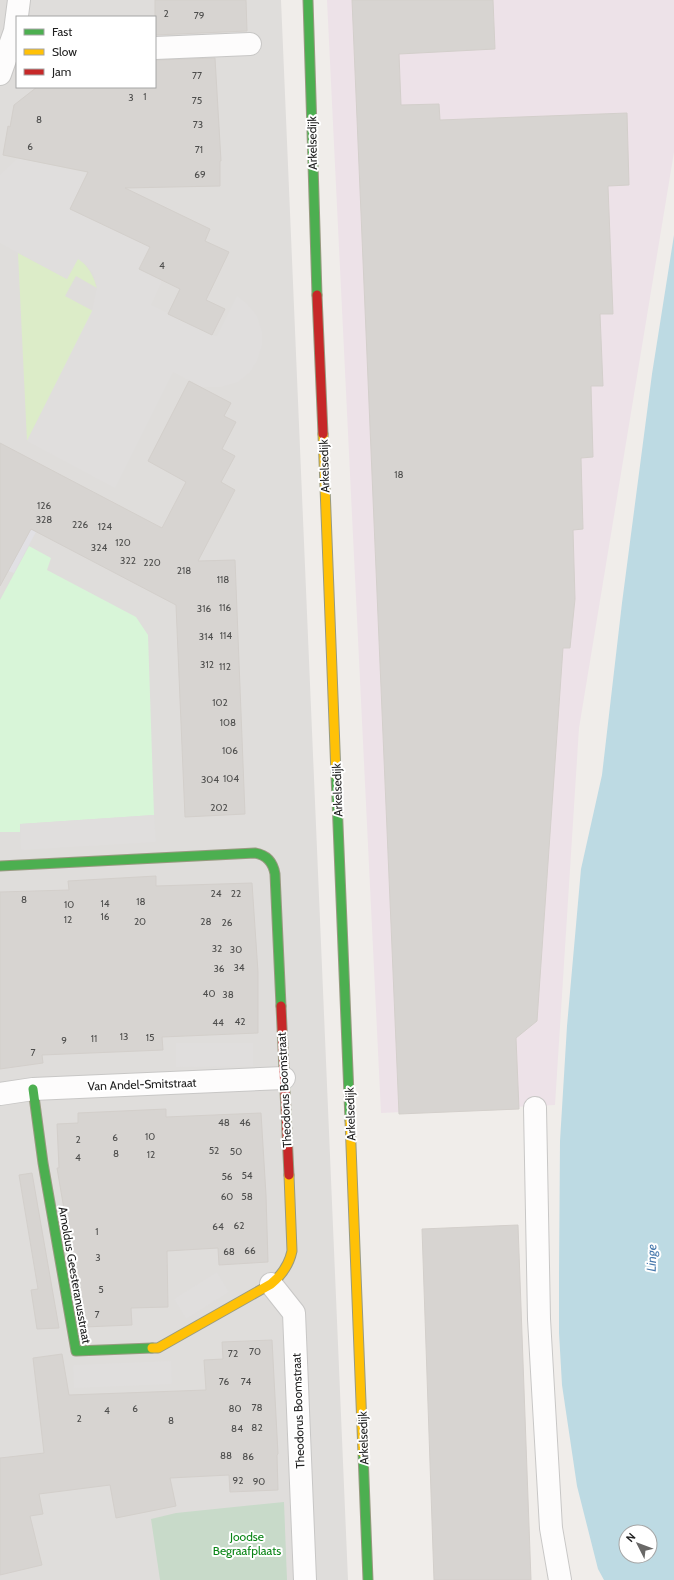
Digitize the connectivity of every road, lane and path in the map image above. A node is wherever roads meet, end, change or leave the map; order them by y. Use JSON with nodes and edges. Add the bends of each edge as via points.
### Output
{"nodes":[{"id":1,"x":19,"y":0,"type":"edge"},
{"id":2,"x":308,"y":0,"type":"edge"},
{"id":3,"x":17,"y":16,"type":"edge"},
{"id":4,"x":16,"y":31,"type":"edge"},
{"id":5,"x":250,"y":44,"type":"dead end"},
{"id":6,"x":156,"y":48,"type":"edge"},
{"id":7,"x":0,"y":74,"type":"edge"},
{"id":8,"x":0,"y":866,"type":"edge"},
{"id":9,"x":284,"y":1078,"type":"junction"},
{"id":10,"x":33,"y":1089,"type":"junction"},
{"id":11,"x":0,"y":1094,"type":"edge"},
{"id":12,"x":535,"y":1108,"type":"dead end"},
{"id":13,"x":271,"y":1284,"type":"junction"},
{"id":14,"x":305,"y":1580,"type":"edge"},
{"id":15,"x":368,"y":1580,"type":"edge"},
{"id":16,"x":560,"y":1580,"type":"edge"}],
"edges":[{"from":1,"to":3,"type":"street"},
{"from":2,"to":15,"type":"main road","name":"Arkelsedijk","via":[[313,191]]},
{"from":4,"to":7,"type":"street"},
{"from":5,"to":6,"type":"street"},
{"from":8,"to":9,"type":"main road","name":"Theodorus Boomstraat","via":[[264,854],[274,866],[275,874]]},
{"from":9,"to":10,"type":"street","name":"Van Andel-Smitstraat"},
{"from":9,"to":13,"type":"main road","name":"Theodorus Boomstraat","via":[[292,1251],[286,1271]]},
{"from":10,"to":11,"type":"street","name":"Van Andel-Smitstraat"},
{"from":10,"to":13,"type":"main road","name":"Arnoldus Geesteranusstraat","via":[[43,1163],[76,1352],[158,1348]]},
{"from":12,"to":16,"type":"street","via":[[539,1327],[551,1528]]},
{"from":13,"to":14,"type":"street","name":"Theodorus Boomstraat","via":[[294,1313]]}]}
